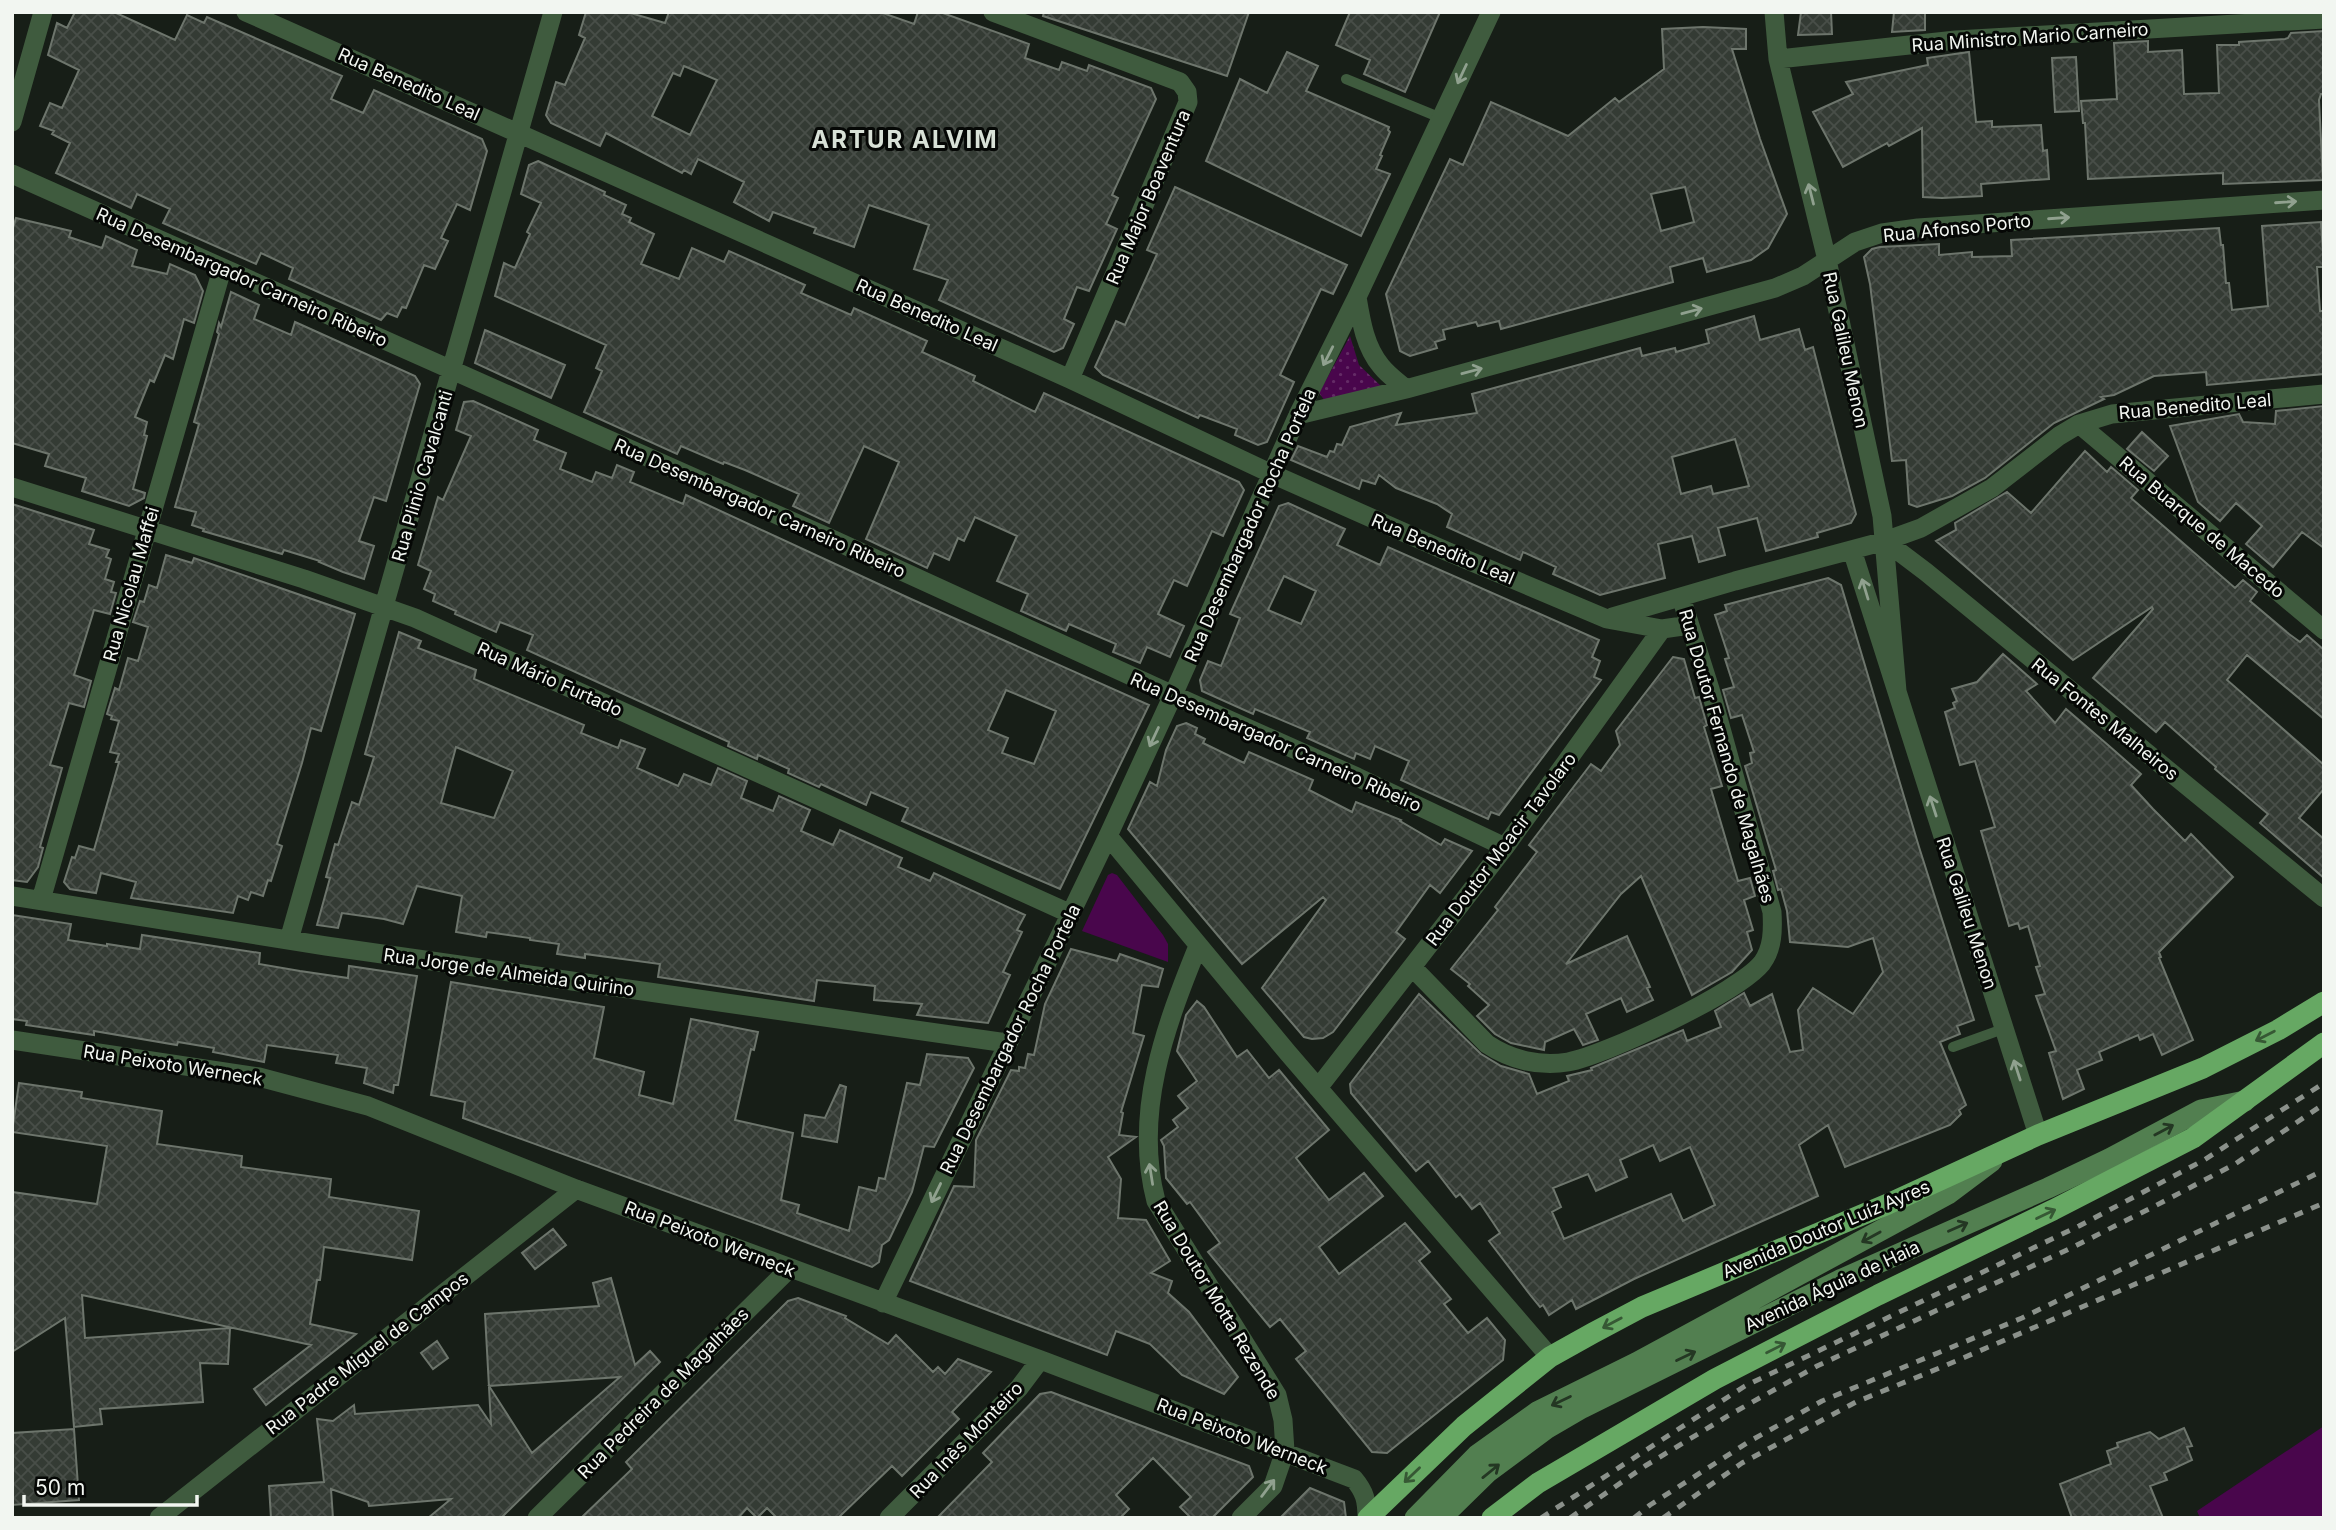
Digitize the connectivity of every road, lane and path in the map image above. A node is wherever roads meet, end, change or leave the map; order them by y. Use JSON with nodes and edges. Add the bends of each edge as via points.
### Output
{"nodes":[{"id":1,"x":43,"y":12,"type":"edge"},
{"id":2,"x":246,"y":12,"type":"edge"},
{"id":3,"x":553,"y":12,"type":"edge"},
{"id":4,"x":993,"y":12,"type":"edge"},
{"id":5,"x":1491,"y":12,"type":"edge"},
{"id":6,"x":1774,"y":12,"type":"edge"},
{"id":7,"x":1025,"y":18,"type":"edge"},
{"id":8,"x":2324,"y":19,"type":"edge"},
{"id":9,"x":1778,"y":60,"type":"junction"},
{"id":10,"x":1346,"y":79,"type":"dead end"},
{"id":11,"x":1441,"y":118,"type":"junction"},
{"id":12,"x":12,"y":122,"type":"edge"},
{"id":13,"x":518,"y":132,"type":"junction"},
{"id":14,"x":12,"y":174,"type":"edge"},
{"id":15,"x":2324,"y":200,"type":"edge"},
{"id":16,"x":1827,"y":260,"type":"junction"},
{"id":17,"x":222,"y":269,"type":"junction"},
{"id":18,"x":1357,"y":297,"type":"junction"},
{"id":19,"x":451,"y":371,"type":"junction"},
{"id":20,"x":1069,"y":379,"type":"junction"},
{"id":21,"x":1406,"y":389,"type":"junction"},
{"id":22,"x":2324,"y":394,"type":"edge"},
{"id":23,"x":1298,"y":415,"type":"junction"},
{"id":24,"x":2080,"y":424,"type":"junction"},
{"id":25,"x":1272,"y":474,"type":"junction"},
{"id":26,"x":12,"y":487,"type":"edge"},
{"id":27,"x":147,"y":529,"type":"junction"},
{"id":28,"x":1885,"y":541,"type":"junction"},
{"id":29,"x":1852,"y":550,"type":"junction"},
{"id":30,"x":1681,"y":597,"type":"junction"},
{"id":31,"x":384,"y":608,"type":"junction"},
{"id":32,"x":1607,"y":619,"type":"junction"},
{"id":33,"x":1690,"y":625,"type":"junction"},
{"id":34,"x":1662,"y":629,"type":"junction"},
{"id":35,"x":2324,"y":630,"type":"edge"},
{"id":36,"x":1897,"y":691,"type":"junction"},
{"id":37,"x":1173,"y":695,"type":"junction"},
{"id":38,"x":1108,"y":836,"type":"junction"},
{"id":39,"x":1505,"y":847,"type":"junction"},
{"id":40,"x":12,"y":896,"type":"edge"},
{"id":41,"x":2324,"y":898,"type":"edge"},
{"id":42,"x":41,"y":900,"type":"junction"},
{"id":43,"x":1071,"y":914,"type":"junction"},
{"id":44,"x":289,"y":940,"type":"junction"},
{"id":45,"x":1198,"y":946,"type":"junction"},
{"id":46,"x":1412,"y":967,"type":"junction"},
{"id":47,"x":2324,"y":1002,"type":"edge"},
{"id":48,"x":2003,"y":1028,"type":"junction"},
{"id":49,"x":12,"y":1040,"type":"edge"},
{"id":50,"x":2324,"y":1043,"type":"edge"},
{"id":51,"x":1007,"y":1044,"type":"junction"},
{"id":52,"x":1953,"y":1047,"type":"dead end"},
{"id":53,"x":1318,"y":1088,"type":"junction"},
{"id":54,"x":2248,"y":1100,"type":"junction"},
{"id":55,"x":2038,"y":1135,"type":"junction"},
{"id":56,"x":2010,"y":1147,"type":"junction"},
{"id":57,"x":576,"y":1189,"type":"junction"},
{"id":58,"x":789,"y":1269,"type":"junction"},
{"id":59,"x":883,"y":1303,"type":"junction"},
{"id":60,"x":1550,"y":1357,"type":"junction"},
{"id":61,"x":1040,"y":1360,"type":"junction"},
{"id":62,"x":1285,"y":1451,"type":"junction"},
{"id":63,"x":159,"y":1518,"type":"edge"},
{"id":64,"x":537,"y":1518,"type":"edge"},
{"id":65,"x":889,"y":1518,"type":"edge"},
{"id":66,"x":1241,"y":1518,"type":"edge"},
{"id":67,"x":1368,"y":1518,"type":"edge"},
{"id":68,"x":1415,"y":1518,"type":"edge"},
{"id":69,"x":1441,"y":1518,"type":"edge"},
{"id":70,"x":1492,"y":1518,"type":"edge"}],
"edges":[{"from":1,"to":12,"type":"street"},
{"from":2,"to":13,"type":"street","name":"Rua Benedito Leal"},
{"from":3,"to":13,"type":"street","name":"Rua Plinio Cavalcanti"},
{"from":4,"to":7,"type":"street","name":"Rua Major Boaventura"},
{"from":5,"to":11,"type":"street","name":"Rua Desembargador Rocha Portela","one_way":true},
{"from":6,"to":9,"type":"street","name":"Rua Galileu Menon"},
{"from":7,"to":20,"type":"street","name":"Rua Major Boaventura","via":[[1180,82],[1188,102]]},
{"from":8,"to":9,"type":"street","name":"Rua Ministro Mario Carneiro","via":[[1956,40]]},
{"from":16,"to":9,"type":"street","name":"Rua Galileu Menon","one_way":true},
{"from":10,"to":11,"type":"lane"},
{"from":11,"to":18,"type":"street","name":"Rua Desembargador Rocha Portela"},
{"from":13,"to":19,"type":"street","name":"Rua Plinio Cavalcanti"},
{"from":13,"to":20,"type":"street","name":"Rua Benedito Leal"},
{"from":14,"to":17,"type":"street","name":"Rua Desembargador Carneiro Ribeiro"},
{"from":16,"to":15,"type":"street","name":"Rua Afonso Porto","one_way":true,"via":[[1882,233],[1918,228]]},
{"from":21,"to":16,"type":"street","name":"Rua Afonso Porto","one_way":true,"via":[[1775,288]]},
{"from":16,"to":28,"type":"street","name":"Rua Galileu Menon"},
{"from":17,"to":19,"type":"street","name":"Rua Desembargador Carneiro Ribeiro"},
{"from":17,"to":27,"type":"street","name":"Rua Nicolau Maffei"},
{"from":18,"to":21,"type":"street","via":[[1370,347],[1381,366]]},
{"from":18,"to":23,"type":"street","name":"Rua Desembargador Rocha Portela","one_way":true},
{"from":19,"to":31,"type":"street","name":"Rua Plinio Cavalcanti"},
{"from":19,"to":37,"type":"street","name":"Rua Desembargador Carneiro Ribeiro"},
{"from":20,"to":25,"type":"street","name":"Rua Benedito Leal"},
{"from":21,"to":23,"type":"street","name":"Rua Afonso Porto"},
{"from":22,"to":24,"type":"street","name":"Rua Benedito Leal","via":[[2112,414]]},
{"from":23,"to":25,"type":"street","name":"Rua Desembargador Rocha Portela"},
{"from":24,"to":28,"type":"street","name":"Rua Benedito Leal","via":[[1966,504]]},
{"from":24,"to":35,"type":"street","name":"Rua Buarque de Macedo"},
{"from":25,"to":32,"type":"street","name":"Rua Benedito Leal"},
{"from":25,"to":37,"type":"street","name":"Rua Desembargador Rocha Portela"},
{"from":26,"to":27,"type":"street","name":"Rua Mário Furtado"},
{"from":27,"to":31,"type":"street","name":"Rua Mário Furtado"},
{"from":27,"to":42,"type":"street","name":"Rua Nicolau Maffei"},
{"from":28,"to":29,"type":"street","name":"Rua Benedito Leal"},
{"from":28,"to":36,"type":"street","name":"Rua Galileu Menon"},
{"from":28,"to":41,"type":"street","name":"Rua Fontes Malheiros"},
{"from":29,"to":30,"type":"street","name":"Rua Benedito Leal"},
{"from":36,"to":29,"type":"street","name":"Rua Galileu Menon","one_way":true},
{"from":30,"to":32,"type":"street","name":"Rua Benedito Leal"},
{"from":30,"to":33,"type":"street","name":"Rua Doutor Fernando de Magalhães"},
{"from":31,"to":43,"type":"street","name":"Rua Mário Furtado"},
{"from":31,"to":44,"type":"street","name":"Rua Plinio Cavalcanti"},
{"from":32,"to":34,"type":"street","name":"Rua Benedito Leal"},
{"from":33,"to":34,"type":"street"},
{"from":33,"to":46,"type":"street","name":"Rua Doutor Fernando de Magalhães","via":[[1772,912],[1770,947],[1762,963],[1688,1012],[1605,1050],[1568,1062],[1544,1063],[1522,1061],[1488,1044]]},
{"from":34,"to":39,"type":"street","name":"Rua Doutor Moacir Tavolaro"},
{"from":48,"to":36,"type":"street","name":"Rua Galileu Menon","one_way":true},
{"from":37,"to":38,"type":"street","name":"Rua Desembargador Rocha Portela","one_way":true},
{"from":37,"to":39,"type":"street","name":"Rua Desembargador Carneiro Ribeiro"},
{"from":38,"to":43,"type":"street","name":"Rua Desembargador Rocha Portela"},
{"from":38,"to":45,"type":"street"},
{"from":39,"to":46,"type":"street","name":"Rua Doutor Moacir Tavolaro"},
{"from":40,"to":42,"type":"street","name":"Rua Jorge de Almeida Quirino"},
{"from":42,"to":44,"type":"street","name":"Rua Jorge de Almeida Quirino"},
{"from":43,"to":51,"type":"street","name":"Rua Desembargador Rocha Portela"},
{"from":44,"to":51,"type":"street","name":"Rua Jorge de Almeida Quirino"},
{"from":45,"to":53,"type":"street"},
{"from":62,"to":45,"type":"street","name":"Rua Doutor Motta Rezende","one_way":true,"via":[[1277,1395],[1156,1201],[1151,1179],[1148,1144],[1161,1046]]},
{"from":46,"to":53,"type":"street","name":"Rua Doutor Moacir Tavolaro"},
{"from":47,"to":55,"type":"highway","name":"Avenida Doutor Luíz Ayres","one_way":true,"via":[[2203,1068]]},
{"from":48,"to":52,"type":"lane"},
{"from":55,"to":48,"type":"street","name":"Rua Galileu Menon","one_way":true},
{"from":49,"to":57,"type":"street","name":"Rua Peixoto Werneck","via":[[271,1080],[368,1106]]},
{"from":50,"to":54,"type":"highway"},
{"from":51,"to":59,"type":"street","name":"Rua Desembargador Rocha Portela","one_way":true},
{"from":53,"to":60,"type":"street"},
{"from":69,"to":54,"type":"main road","name":"Avenida Águia de Haia","one_way":true,"via":[[1488,1472],[1582,1408],[1843,1279],[2109,1159],[2201,1110]]},
{"from":70,"to":54,"type":"highway","one_way":true,"via":[[1538,1483],[1715,1379],[2193,1138]]},
{"from":55,"to":56,"type":"highway","name":"Avenida Doutor Luíz Ayres"},
{"from":56,"to":60,"type":"highway","name":"Avenida Doutor Luíz Ayres","one_way":true,"via":[[1888,1204],[1642,1307]]},
{"from":56,"to":68,"type":"main road","name":"Avenida Águia de Haia","one_way":true,"via":[[1948,1195],[1537,1412],[1477,1455]]},
{"from":57,"to":58,"type":"street","name":"Rua Peixoto Werneck"},
{"from":57,"to":63,"type":"street","name":"Rua Padre Miguel de Campos"},
{"from":58,"to":59,"type":"street","name":"Rua Peixoto Werneck"},
{"from":58,"to":64,"type":"street","name":"Rua Pedreira de Magalhães"},
{"from":59,"to":61,"type":"street","name":"Rua Peixoto Werneck"},
{"from":60,"to":67,"type":"highway","name":"Avenida Doutor Luíz Ayres","one_way":true,"via":[[1464,1426]]},
{"from":61,"to":62,"type":"street","name":"Rua Peixoto Werneck"},
{"from":61,"to":65,"type":"street","name":"Rua Inês Monteiro","via":[[1019,1388]]},
{"from":66,"to":62,"type":"street","one_way":true,"via":[[1273,1486]]},
{"from":62,"to":67,"type":"street","name":"Rua Peixoto Werneck","via":[[1354,1479],[1363,1491]]}]}
